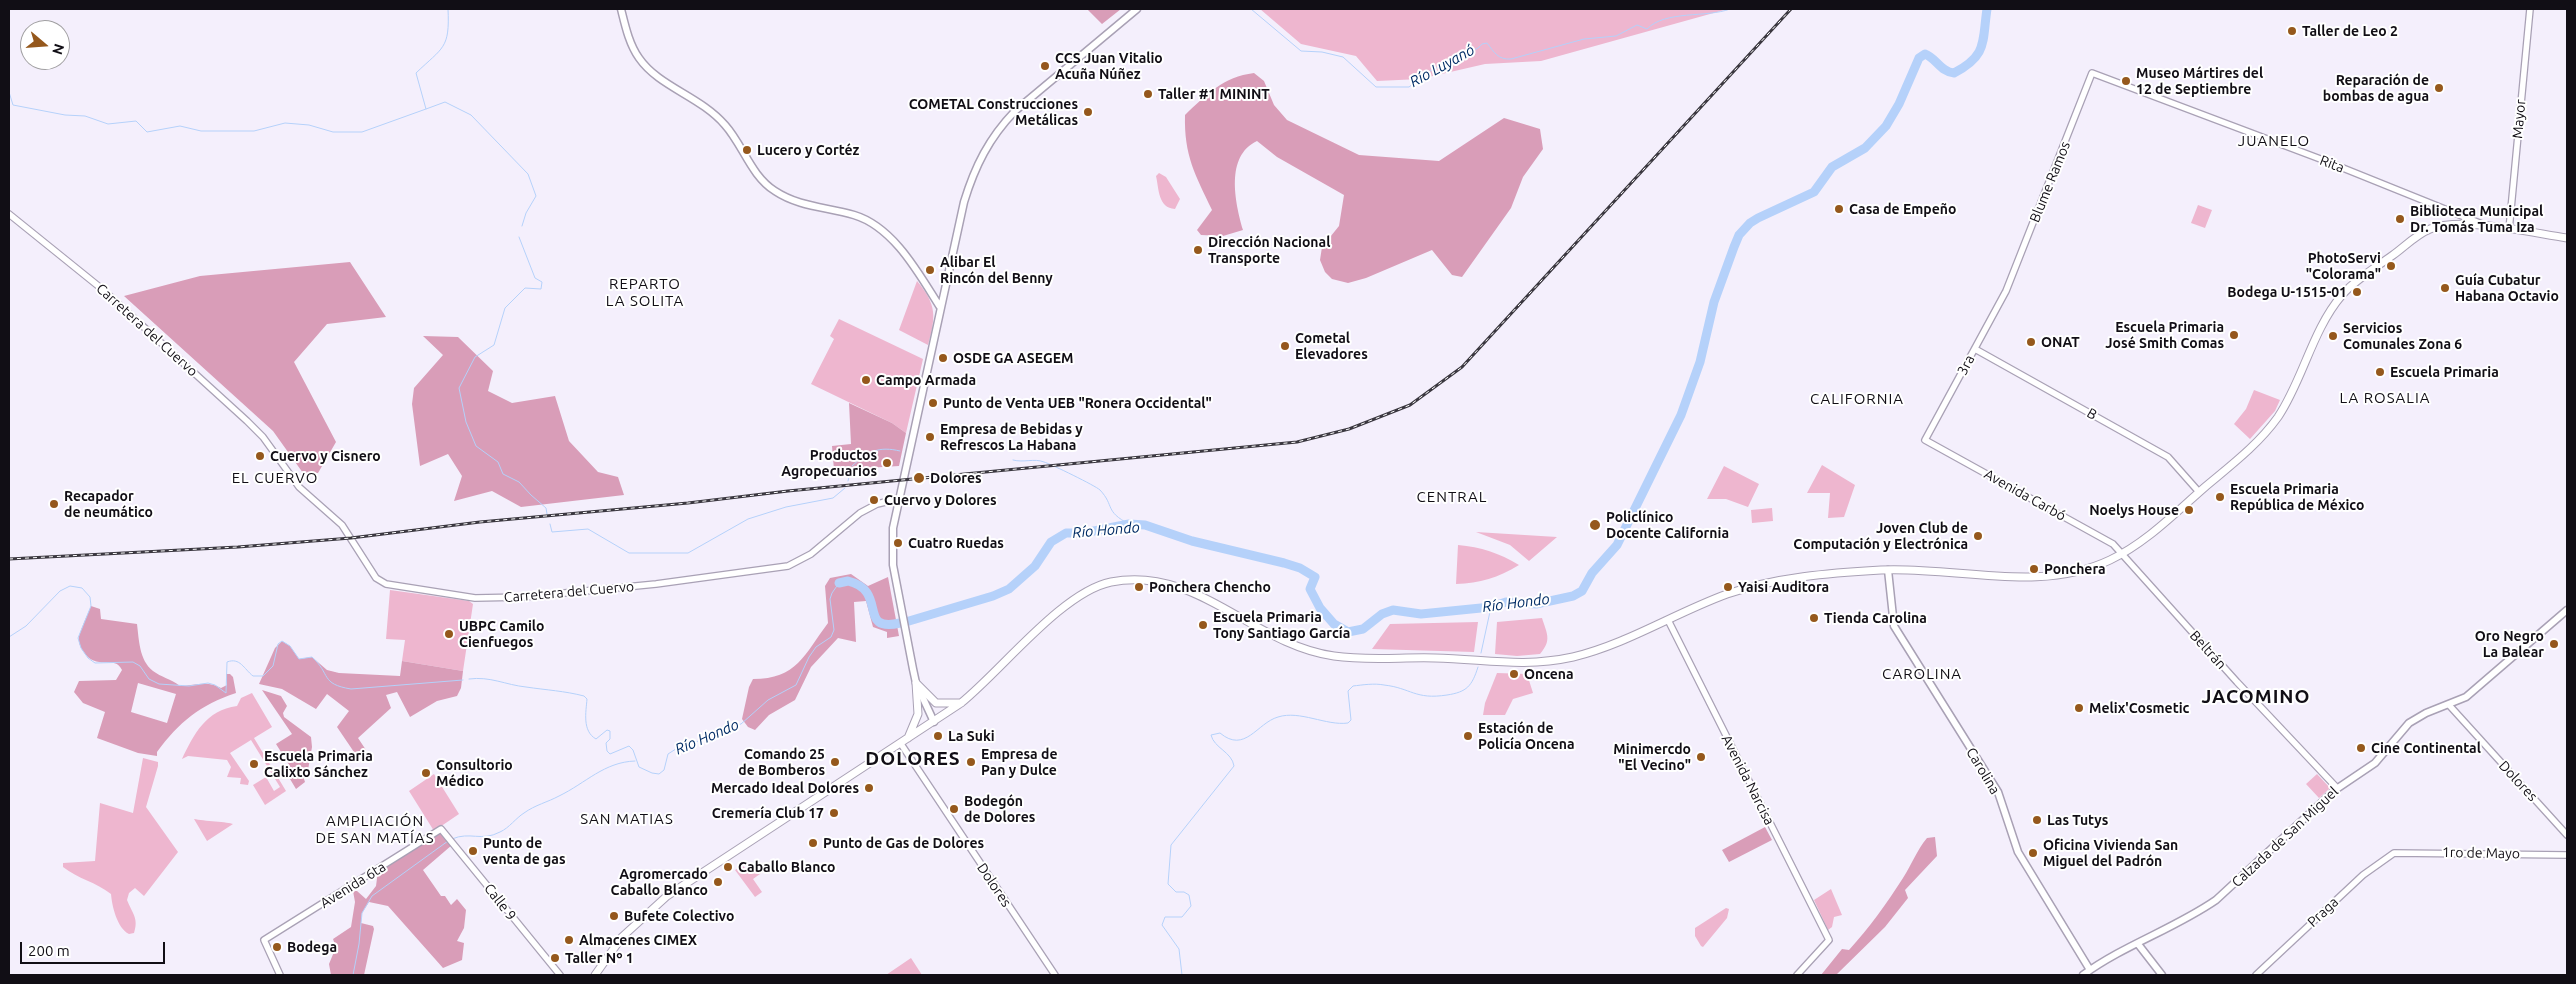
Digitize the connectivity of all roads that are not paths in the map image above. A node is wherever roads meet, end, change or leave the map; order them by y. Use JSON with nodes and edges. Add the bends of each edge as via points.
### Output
{"nodes":[{"id":1,"x":620,"y":9,"type":"edge"},
{"id":2,"x":1137,"y":9,"type":"edge"},
{"id":3,"x":2530,"y":9,"type":"edge"},
{"id":4,"x":2092,"y":73,"type":"joint"},
{"id":5,"x":9,"y":214,"type":"edge"},
{"id":6,"x":2487,"y":226,"type":"junction"},
{"id":7,"x":2509,"y":230,"type":"junction"},
{"id":8,"x":2567,"y":238,"type":"edge"},
{"id":9,"x":2006,"y":291,"type":"joint"},
{"id":10,"x":940,"y":307,"type":"junction"},
{"id":11,"x":1975,"y":349,"type":"junction"},
{"id":12,"x":1925,"y":440,"type":"joint"},
{"id":13,"x":2199,"y":492,"type":"junction"},
{"id":14,"x":898,"y":499,"type":"junction"},
{"id":15,"x":2122,"y":554,"type":"junction"},
{"id":16,"x":1888,"y":570,"type":"junction"},
{"id":17,"x":2567,"y":610,"type":"edge"},
{"id":18,"x":1668,"y":620,"type":"junction"},
{"id":19,"x":916,"y":683,"type":"junction"},
{"id":20,"x":961,"y":703,"type":"junction"},
{"id":21,"x":2449,"y":705,"type":"junction"},
{"id":22,"x":934,"y":722,"type":"junction"},
{"id":23,"x":908,"y":739,"type":"junction"},
{"id":24,"x":900,"y":744,"type":"junction"},
{"id":25,"x":2337,"y":788,"type":"junction"},
{"id":26,"x":441,"y":829,"type":"joint"},
{"id":27,"x":2567,"y":835,"type":"edge"},
{"id":28,"x":2394,"y":853,"type":"joint"},
{"id":29,"x":2567,"y":855,"type":"edge"},
{"id":30,"x":2138,"y":944,"type":"junction"},
{"id":31,"x":2090,"y":970,"type":"junction"},
{"id":32,"x":280,"y":975,"type":"edge"},
{"id":33,"x":560,"y":975,"type":"edge"},
{"id":34,"x":594,"y":975,"type":"edge"},
{"id":35,"x":1055,"y":975,"type":"edge"},
{"id":36,"x":1797,"y":975,"type":"edge"},
{"id":37,"x":2083,"y":975,"type":"edge"},
{"id":38,"x":2162,"y":975,"type":"edge"},
{"id":39,"x":2256,"y":975,"type":"edge"}],
"edges":[{"from":1,"to":10,"type":"main road","via":[[639,58],[652,73],[696,99],[726,126],[754,170],[773,190],[795,202],[854,215],[874,225],[897,245]]},
{"from":2,"to":10,"type":"main road","via":[[1015,112],[992,138],[970,182]]},
{"from":3,"to":7,"type":"street","name":"Mayor"},
{"from":4,"to":6,"type":"street","name":"Rita"},
{"from":4,"to":9,"type":"street","name":"Blume Ramos"},
{"from":5,"to":14,"type":"street","name":"Carretera del Cuervo","via":[[161,340],[247,421],[299,487],[342,525],[376,578],[386,584],[475,598],[524,597],[788,566],[811,554],[860,513],[877,504]]},
{"from":6,"to":7,"type":"main road"},
{"from":6,"to":13,"type":"main road","via":[[2453,224],[2428,229],[2345,292],[2333,307],[2293,392],[2274,423],[2250,449]]},
{"from":7,"to":8,"type":"main road"},
{"from":9,"to":11,"type":"street","name":"3ra"},
{"from":10,"to":14,"type":"main road"},
{"from":11,"to":12,"type":"street","name":"3ra"},
{"from":11,"to":13,"type":"street","name":"B","via":[[2168,458]]},
{"from":12,"to":15,"type":"street","name":"Avenida Carbó","via":[[2105,538]]},
{"from":13,"to":15,"type":"main road"},
{"from":14,"to":19,"type":"main road","via":[[893,528],[893,565]]},
{"from":15,"to":16,"type":"main road","via":[[2098,566],[2051,576]]},
{"from":15,"to":25,"type":"street","name":"Beltrán"},
{"from":16,"to":18,"type":"main road","via":[[1802,576],[1764,583]]},
{"from":16,"to":31,"type":"main road","name":"Carolina","via":[[1894,626],[1998,792],[2018,852]]},
{"from":17,"to":21,"type":"main road","name":"Calzada de San Miguel","via":[[2479,687]]},
{"from":18,"to":20,"type":"main road","via":[[1574,656],[1531,664],[1470,659],[1366,658],[1318,653],[1294,645],[1180,587],[1154,580],[1132,580],[1100,585],[1070,601]]},
{"from":18,"to":36,"type":"street","name":"Avenida Narcisa","via":[[1829,940]]},
{"from":19,"to":20,"type":"main road","via":[[936,703]]},
{"from":19,"to":22,"type":"main road"},
{"from":19,"to":23,"type":"main road","via":[[918,714]]},
{"from":20,"to":22,"type":"main road"},
{"from":21,"to":25,"type":"main road","name":"Calzada de San Miguel","via":[[2414,719],[2375,763]]},
{"from":21,"to":27,"type":"street","name":"Dolores"},
{"from":22,"to":23,"type":"main road"},
{"from":23,"to":24,"type":"main road"},
{"from":24,"to":34,"type":"main road","via":[[667,896],[622,937]]},
{"from":24,"to":35,"type":"street","name":"Dolores"},
{"from":25,"to":30,"type":"main road","name":"Calzada de San Miguel","via":[[2216,900],[2195,915]]},
{"from":26,"to":32,"type":"street","name":"Avenida 6ta","via":[[264,940]]},
{"from":26,"to":33,"type":"street","name":"Calle 9"},
{"from":28,"to":29,"type":"street","name":"1ro de Mayo"},
{"from":28,"to":39,"type":"street","name":"Praga","via":[[2363,875]]},
{"from":30,"to":31,"type":"main road","name":"Calzada de San Miguel"},
{"from":30,"to":38,"type":"main road"},
{"from":31,"to":37,"type":"main road","name":"Calzada de San Miguel"}]}
